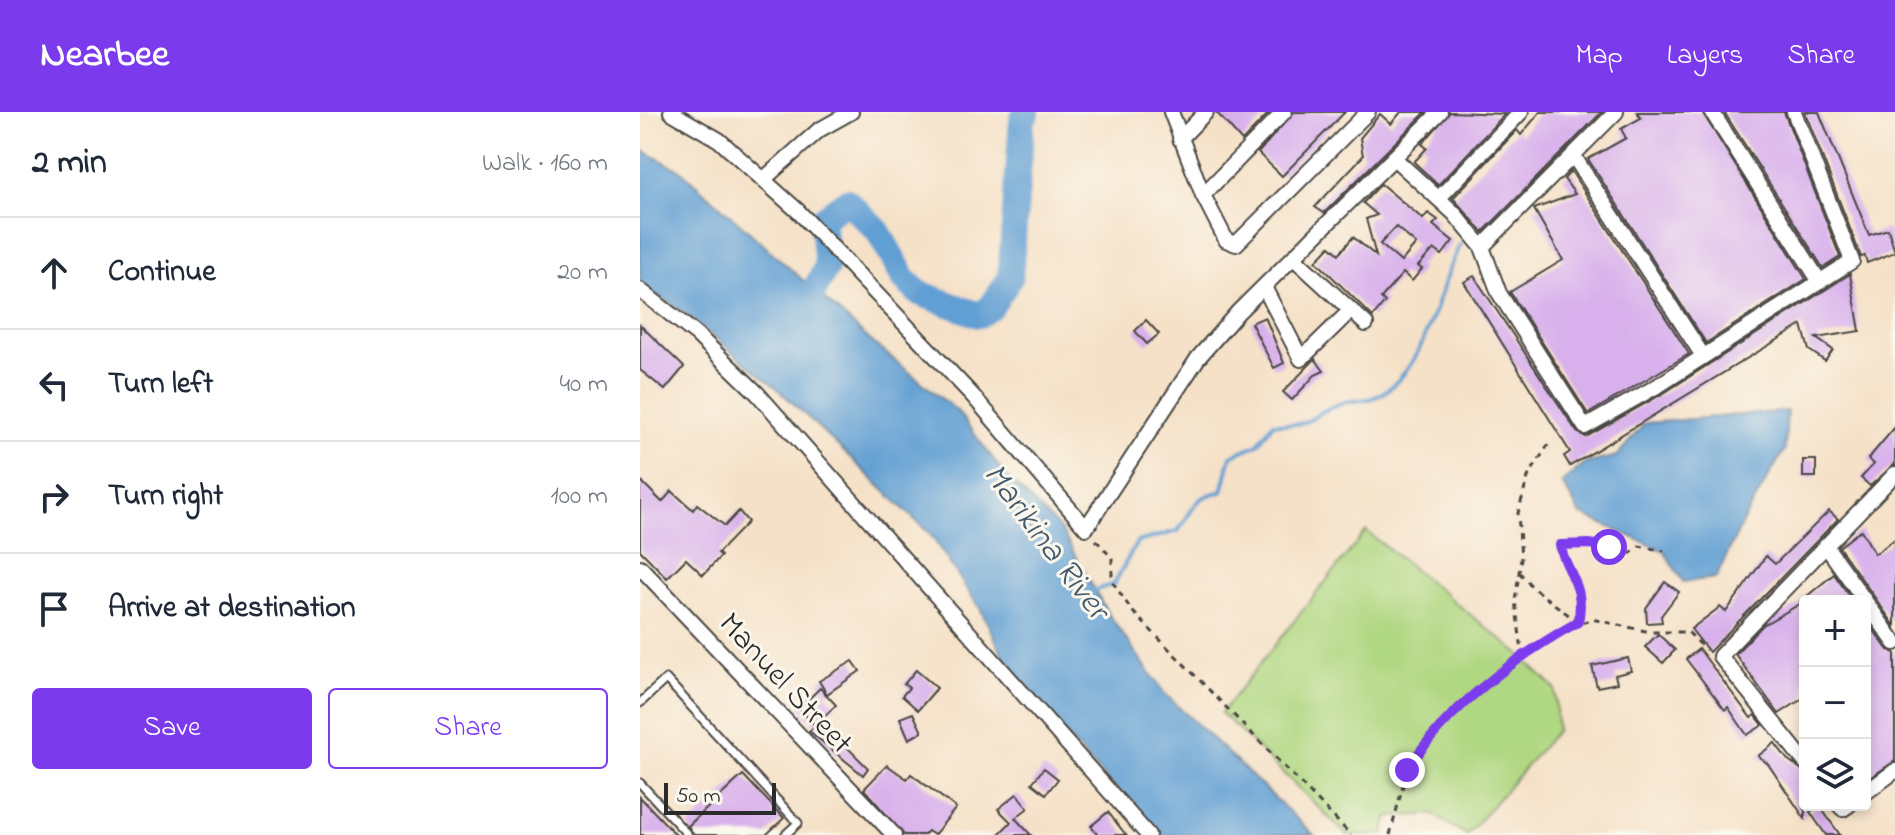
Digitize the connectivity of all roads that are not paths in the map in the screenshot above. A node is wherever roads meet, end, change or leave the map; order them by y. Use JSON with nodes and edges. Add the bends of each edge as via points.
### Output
{"nodes":[{"id":1,"x":671,"y":112,"type":"edge"},
{"id":2,"x":851,"y":112,"type":"edge"},
{"id":3,"x":1171,"y":112,"type":"edge"},
{"id":4,"x":1206,"y":112,"type":"edge"},
{"id":5,"x":1284,"y":112,"type":"edge"},
{"id":6,"x":1368,"y":112,"type":"edge"},
{"id":7,"x":1440,"y":112,"type":"edge"},
{"id":8,"x":1521,"y":112,"type":"edge"},
{"id":9,"x":1616,"y":112,"type":"edge"},
{"id":10,"x":1712,"y":112,"type":"edge"},
{"id":11,"x":1794,"y":112,"type":"edge"},
{"id":12,"x":1180,"y":139,"type":"junction"},
{"id":13,"x":1573,"y":155,"type":"junction"},
{"id":14,"x":1395,"y":159,"type":"junction"},
{"id":15,"x":764,"y":179,"type":"junction"},
{"id":16,"x":1203,"y":195,"type":"junction"},
{"id":17,"x":1439,"y":198,"type":"junction"},
{"id":18,"x":1482,"y":247,"type":"junction"},
{"id":19,"x":1295,"y":259,"type":"junction"},
{"id":20,"x":1820,"y":282,"type":"junction"},
{"id":21,"x":1264,"y":287,"type":"junction"},
{"id":22,"x":640,"y":290,"type":"edge"},
{"id":23,"x":1350,"y":311,"type":"junction"},
{"id":24,"x":1366,"y":324,"type":"dead end"},
{"id":25,"x":1703,"y":356,"type":"junction"},
{"id":26,"x":1895,"y":474,"type":"edge"},
{"id":27,"x":1826,"y":546,"type":"junction"},
{"id":28,"x":640,"y":567,"type":"edge"},
{"id":29,"x":1895,"y":643,"type":"edge"},
{"id":30,"x":640,"y":703,"type":"edge"},
{"id":31,"x":1799,"y":755,"type":"edge"},
{"id":32,"x":1895,"y":771,"type":"edge"},
{"id":33,"x":640,"y":783,"type":"edge"},
{"id":34,"x":1871,"y":789,"type":"edge"},
{"id":35,"x":688,"y":835,"type":"edge"},
{"id":36,"x":785,"y":835,"type":"edge"},
{"id":37,"x":894,"y":835,"type":"edge"},
{"id":38,"x":1148,"y":835,"type":"edge"}],
"edges":[{"from":1,"to":15,"type":"street","via":[[719,140]]},
{"from":2,"to":15,"type":"street","via":[[819,130]]},
{"from":3,"to":12,"type":"street"},
{"from":4,"to":12,"type":"street"},
{"from":5,"to":16,"type":"street"},
{"from":6,"to":16,"type":"street","via":[[1239,243],[1226,240]]},
{"from":7,"to":14,"type":"street"},
{"from":8,"to":17,"type":"street"},
{"from":9,"to":13,"type":"street"},
{"from":10,"to":20,"type":"street"},
{"from":11,"to":20,"type":"street","via":[[1853,258]]},
{"from":12,"to":16,"type":"street"},
{"from":13,"to":18,"type":"street"},
{"from":13,"to":25,"type":"street"},
{"from":14,"to":17,"type":"street"},
{"from":14,"to":19,"type":"street"},
{"from":15,"to":21,"type":"street","via":[[973,396],[1086,528],[1198,358]]},
{"from":17,"to":18,"type":"street"},
{"from":18,"to":25,"type":"street","via":[[1499,293],[1585,427]]},
{"from":19,"to":21,"type":"street"},
{"from":19,"to":23,"type":"street"},
{"from":20,"to":25,"type":"street"},
{"from":21,"to":23,"type":"street","via":[[1299,359]]},
{"from":22,"to":38,"type":"street","via":[[757,393]]},
{"from":23,"to":24,"type":"street"},
{"from":26,"to":27,"type":"street"},
{"from":27,"to":29,"type":"street"},
{"from":27,"to":31,"type":"street","via":[[1720,656]]},
{"from":28,"to":37,"type":"street","name":"Manuel Street"},
{"from":30,"to":36,"type":"lane","via":[[666,679],[798,823]]},
{"from":32,"to":34,"type":"street"},
{"from":33,"to":35,"type":"lane"}]}
